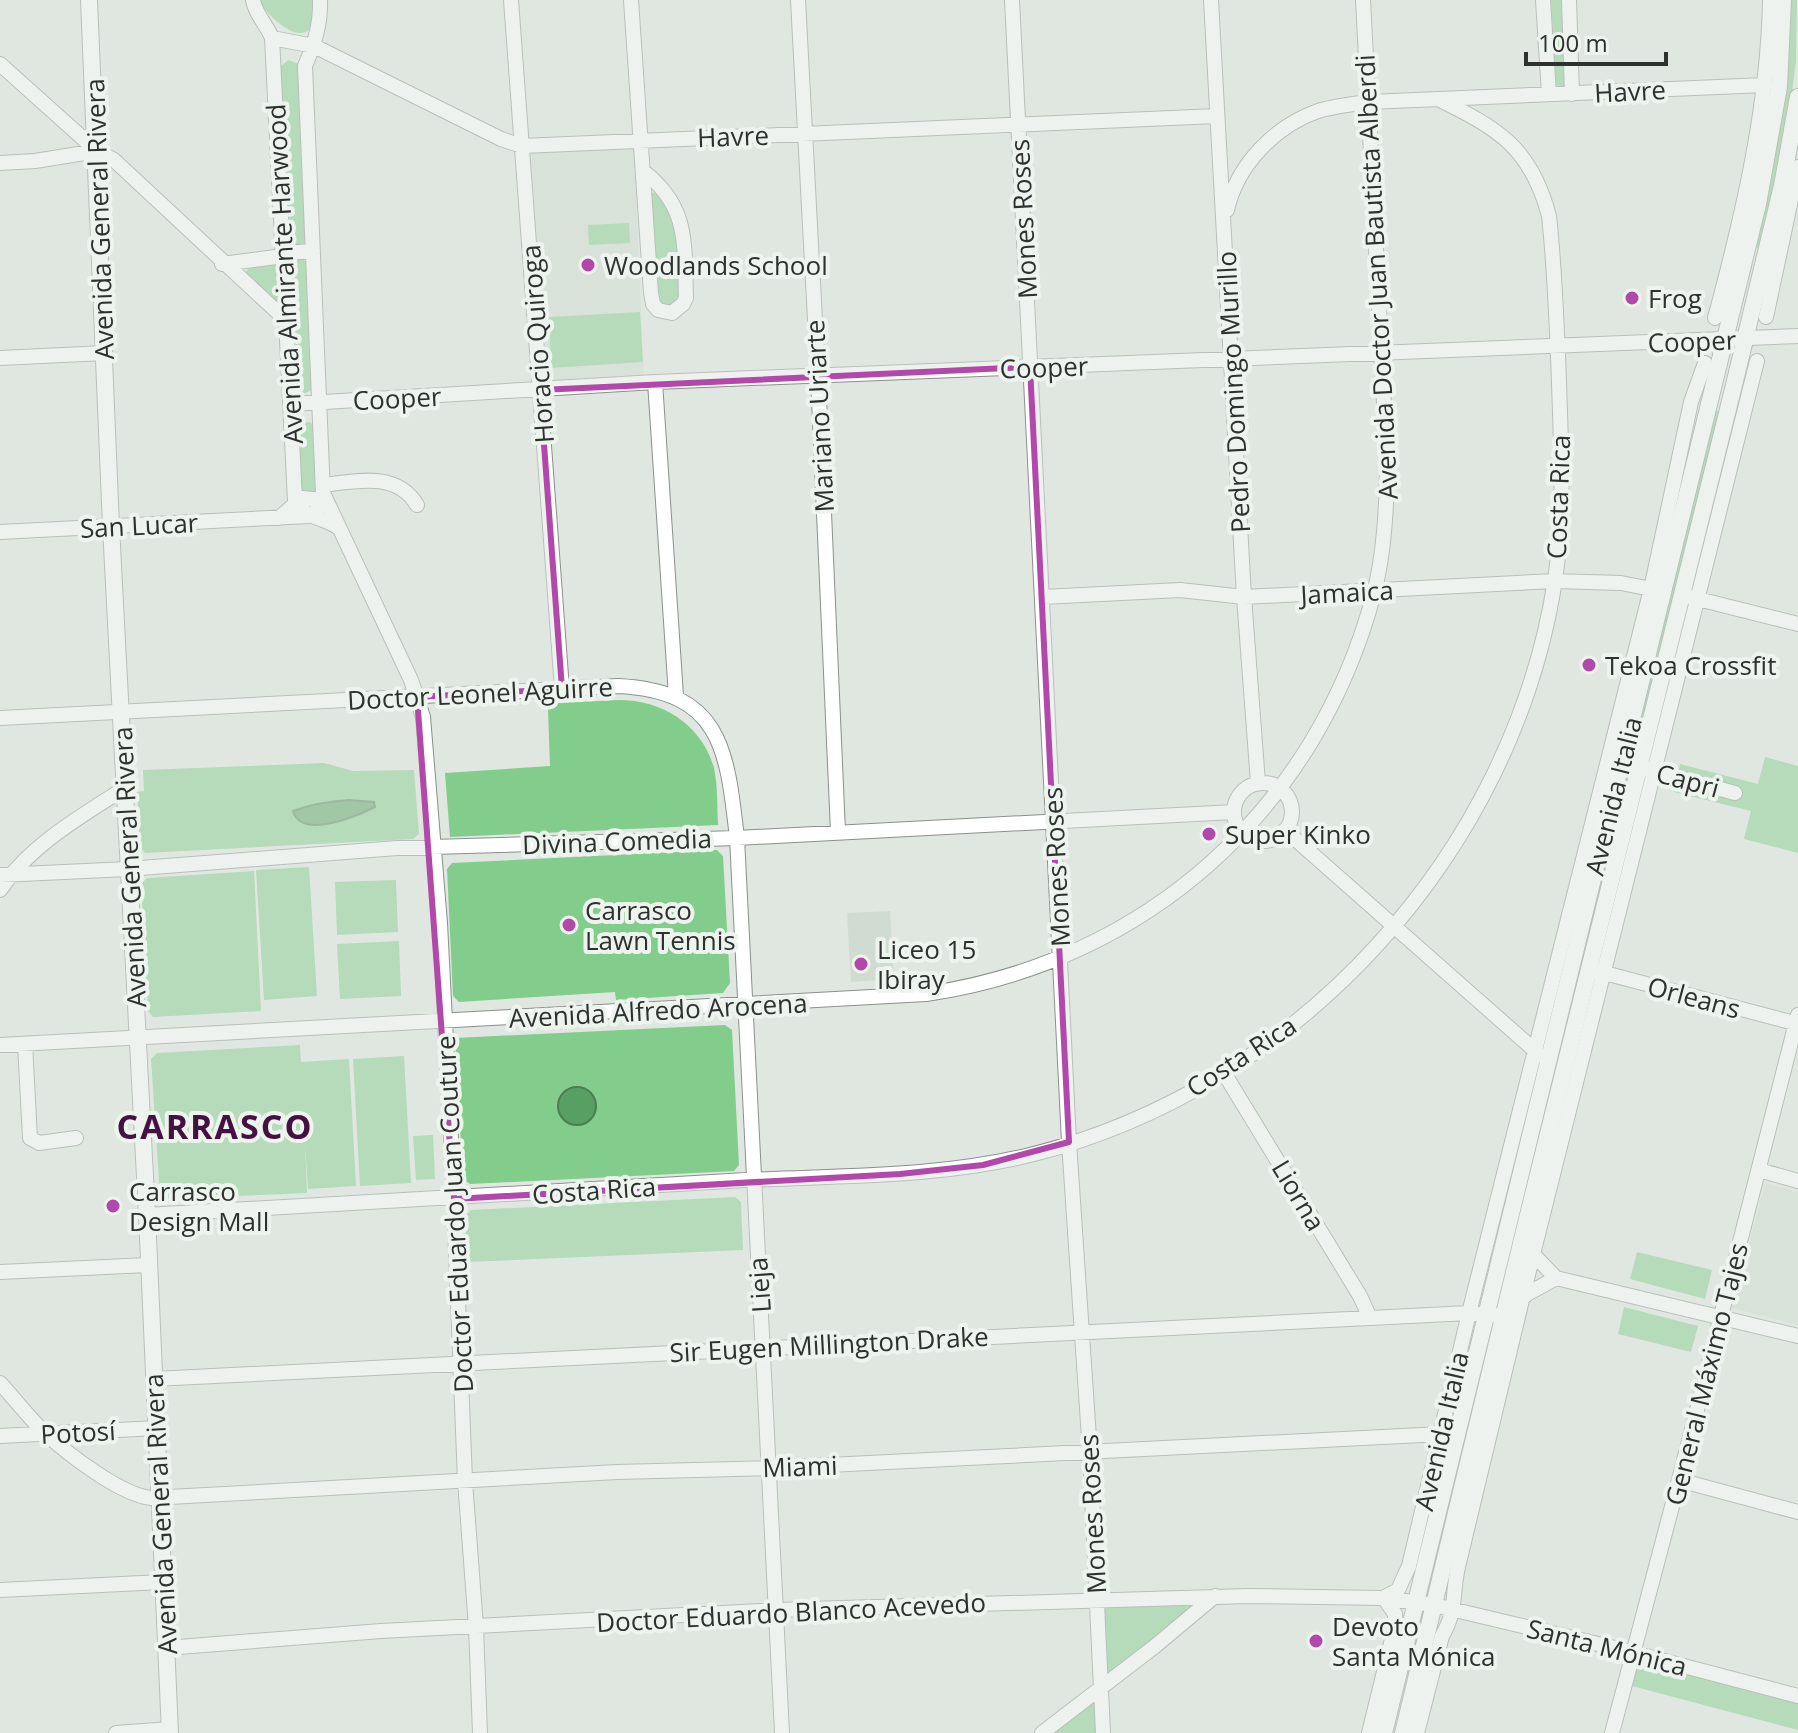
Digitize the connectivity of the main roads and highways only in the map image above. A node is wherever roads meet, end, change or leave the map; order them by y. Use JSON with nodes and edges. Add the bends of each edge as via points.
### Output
{"nodes":[{"id":1,"x":89,"y":0,"type":"edge"},
{"id":2,"x":1783,"y":0,"type":"edge"},
{"id":3,"x":1798,"y":97,"type":"edge"},
{"id":4,"x":1795,"y":160,"type":"edge"},
{"id":5,"x":1740,"y":263,"type":"junction"},
{"id":6,"x":1724,"y":340,"type":"junction"},
{"id":7,"x":1745,"y":340,"type":"junction"},
{"id":8,"x":1736,"y":408,"type":"junction"},
{"id":9,"x":1433,"y":1533,"type":"junction"},
{"id":10,"x":1434,"y":1605,"type":"junction"},
{"id":11,"x":1414,"y":1610,"type":"junction"},
{"id":12,"x":1424,"y":1674,"type":"junction"},
{"id":13,"x":1411,"y":1729,"type":"edge"},
{"id":14,"x":170,"y":1731,"type":"edge"},
{"id":15,"x":1384,"y":1733,"type":"edge"}],
"edges":[{"from":1,"to":14,"type":"main road","name":"Avenida General Rivera"},
{"from":2,"to":5,"type":"main road","name":"Avenida Italia","via":[[1779,87],[1766,167]]},
{"from":3,"to":4,"type":"main road","name":"Avenida Italia"},
{"from":4,"to":7,"type":"main road","name":"Avenida Italia","via":[[1766,253],[1766,281]]},
{"from":5,"to":6,"type":"main road","name":"Avenida Italia"},
{"from":5,"to":7,"type":"main road","via":[[1746,284],[1736,331]]},
{"from":6,"to":8,"type":"main road","via":[[1732,347],[1727,383]]},
{"from":6,"to":9,"type":"main road","name":"Avenida Italia","via":[[1477,1315]]},
{"from":7,"to":8,"type":"main road","name":"Avenida Italia"},
{"from":8,"to":10,"type":"main road","name":"Avenida Italia","via":[[1550,1156],[1523,1235]]},
{"from":9,"to":10,"type":"main road","via":[[1429,1592]]},
{"from":9,"to":11,"type":"main road","name":"Avenida Italia"},
{"from":10,"to":12,"type":"main road","name":"Avenida Italia"},
{"from":11,"to":12,"type":"main road","via":[[1421,1618],[1415,1664]]},
{"from":11,"to":15,"type":"main road","name":"Avenida Italia","via":[[1385,1696]]},
{"from":12,"to":13,"type":"main road","name":"Avenida Italia"}]}
